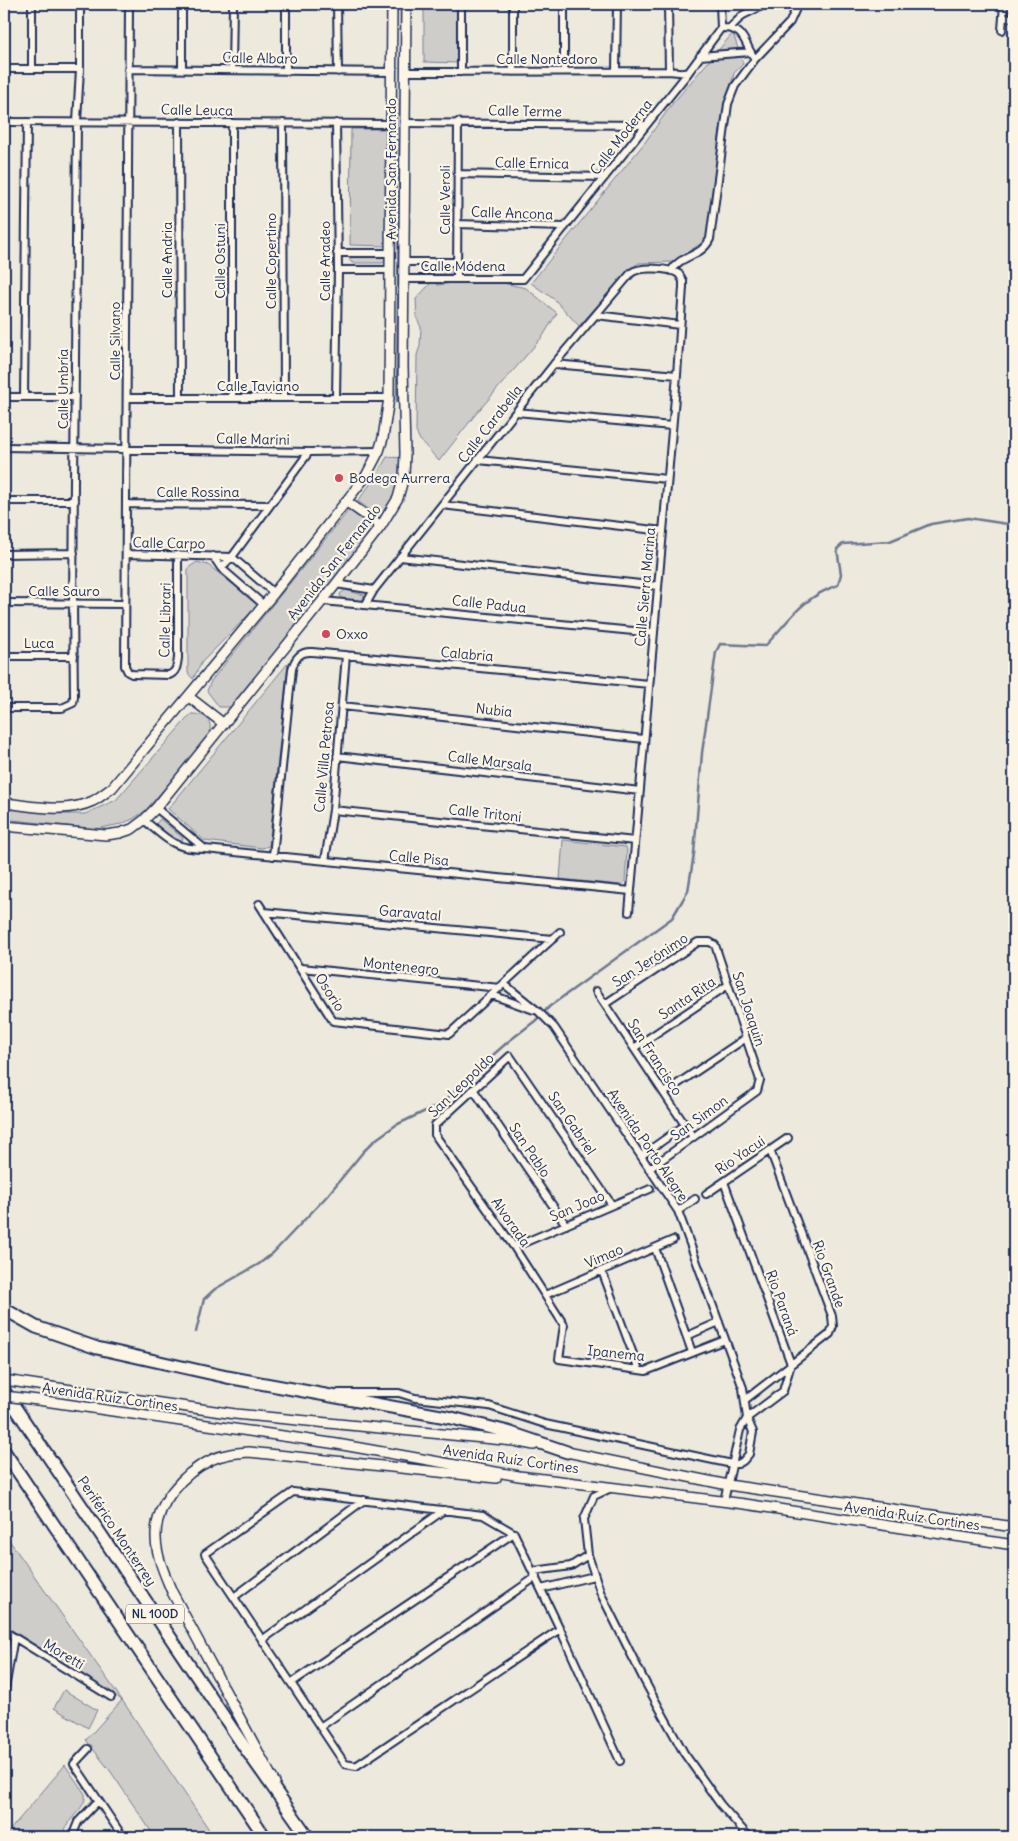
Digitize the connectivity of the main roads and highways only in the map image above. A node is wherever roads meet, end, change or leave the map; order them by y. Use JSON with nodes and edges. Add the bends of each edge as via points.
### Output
{"nodes":[{"id":1,"x":392,"y":4,"type":"edge"},
{"id":2,"x":406,"y":4,"type":"edge"},
{"id":3,"x":391,"y":97,"type":"junction"},
{"id":4,"x":405,"y":97,"type":"junction"},
{"id":5,"x":347,"y":502,"type":"junction"},
{"id":6,"x":381,"y":526,"type":"junction"},
{"id":7,"x":189,"y":697,"type":"junction"},
{"id":8,"x":224,"y":724,"type":"junction"},
{"id":9,"x":4,"y":803,"type":"edge"},
{"id":10,"x":4,"y":826,"type":"edge"},
{"id":11,"x":4,"y":1307,"type":"edge"},
{"id":12,"x":4,"y":1380,"type":"edge"},
{"id":13,"x":4,"y":1391,"type":"edge"},
{"id":14,"x":4,"y":1396,"type":"edge"},
{"id":15,"x":4,"y":1451,"type":"edge"},
{"id":16,"x":567,"y":1452,"type":"junction"},
{"id":17,"x":544,"y":1479,"type":"junction"},
{"id":18,"x":1014,"y":1527,"type":"edge"},
{"id":19,"x":1014,"y":1545,"type":"edge"},
{"id":20,"x":293,"y":1816,"type":"junction"},
{"id":21,"x":265,"y":1837,"type":"edge"},
{"id":22,"x":308,"y":1837,"type":"edge"}],
"edges":[{"from":1,"to":3,"type":"main road","name":"Avenida San Fernando"},
{"from":2,"to":4,"type":"main road","name":"Avenida San Fernando"},
{"from":3,"to":4,"type":"main road"},
{"from":3,"to":5,"type":"main road","name":"Avenida San Fernando","via":[[389,398],[379,450],[366,476]]},
{"from":4,"to":6,"type":"main road","name":"Avenida San Fernando","via":[[404,476],[398,498]]},
{"from":5,"to":6,"type":"main road"},
{"from":5,"to":7,"type":"main road","name":"Avenida San Fernando"},
{"from":6,"to":8,"type":"main road","name":"Avenida San Fernando"},
{"from":7,"to":8,"type":"main road"},
{"from":7,"to":9,"type":"main road","name":"Avenida San Fernando","via":[[112,788],[94,801],[59,808]]},
{"from":8,"to":10,"type":"main road","name":"Avenida San Fernando","via":[[156,808],[132,828],[106,835]]},
{"from":11,"to":16,"type":"highway","via":[[36,1326],[97,1348],[227,1377],[452,1418]]},
{"from":12,"to":16,"type":"main road","name":"Avenida Ruíz Cortines","via":[[235,1414],[514,1441]]},
{"from":13,"to":20,"type":"highway","name":"Periférico Monterrey","number":"NL 100D"},
{"from":14,"to":17,"type":"main road","name":"Avenida Ruíz Cortines","bridge":true,"via":[[337,1444]]},
{"from":15,"to":21,"type":"highway","number":"NL 100D"},
{"from":16,"to":18,"type":"main road","name":"Avenida Ruíz Cortines","via":[[728,1485]]},
{"from":17,"to":19,"type":"main road","name":"Avenida Ruíz Cortines","via":[[724,1501]]},
{"from":17,"to":20,"type":"main road","via":[[491,1478],[249,1452],[212,1459],[191,1472],[167,1499],[158,1519],[156,1538],[160,1564]]},
{"from":20,"to":22,"type":"highway","name":"Periférico Monterrey","number":"NL 100D"}]}
